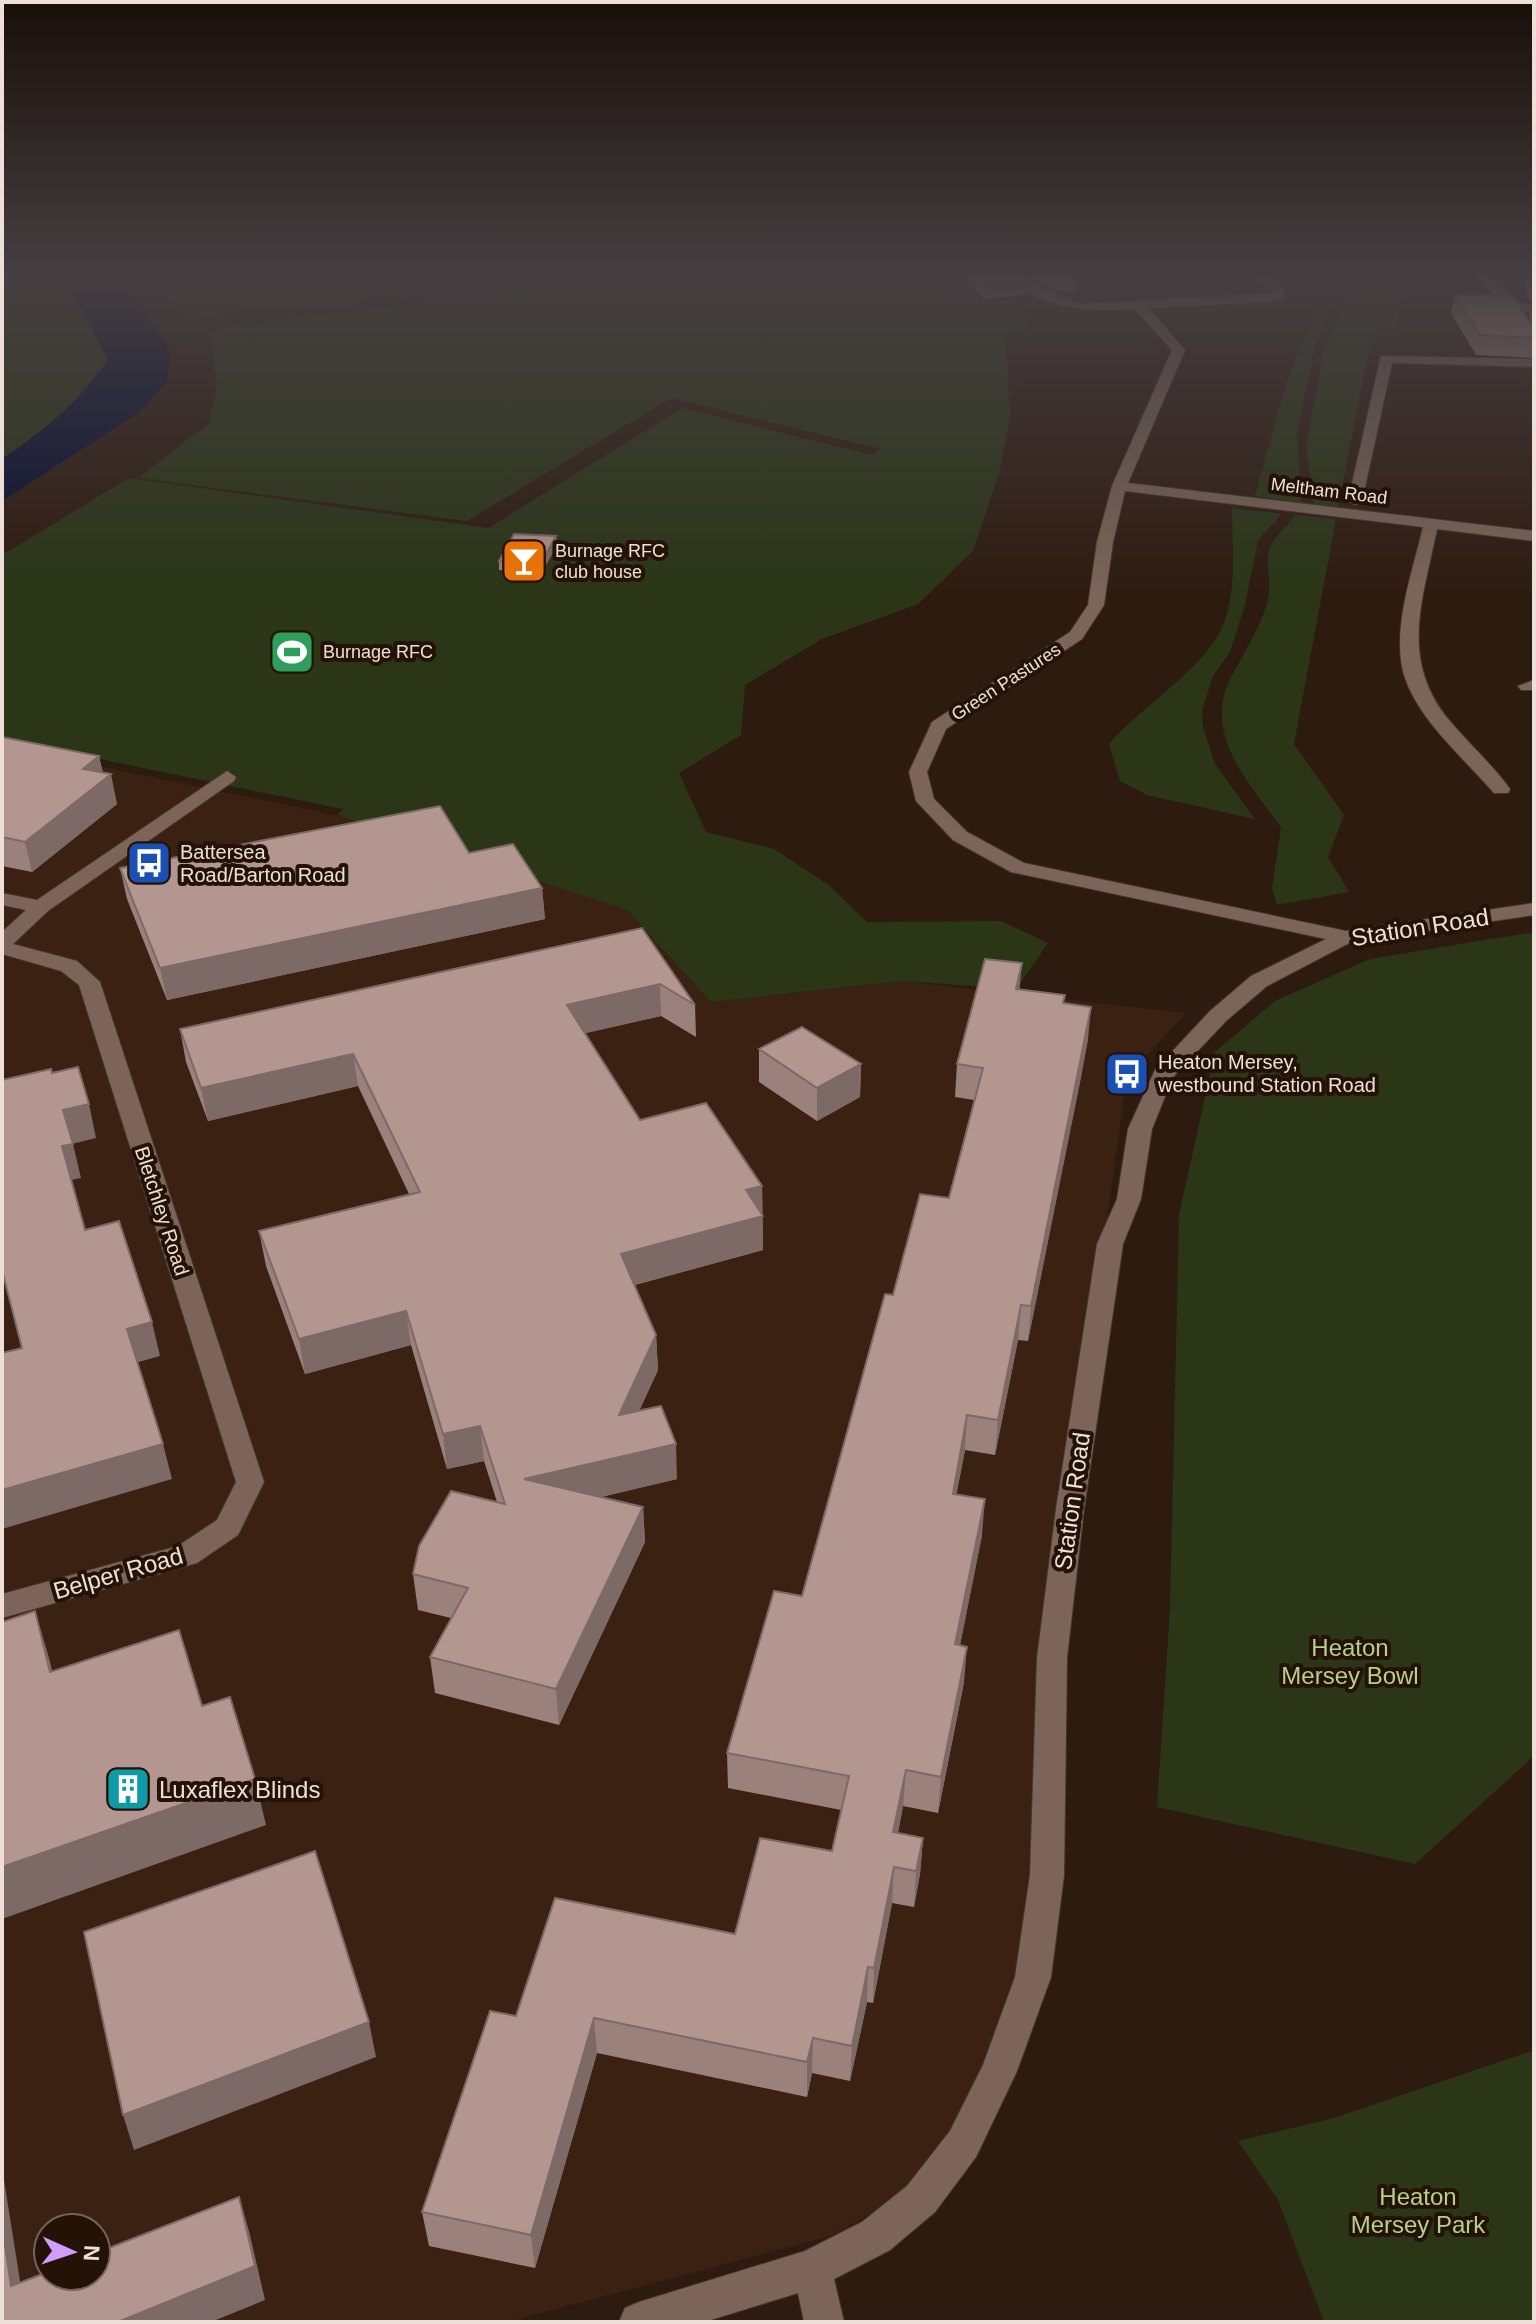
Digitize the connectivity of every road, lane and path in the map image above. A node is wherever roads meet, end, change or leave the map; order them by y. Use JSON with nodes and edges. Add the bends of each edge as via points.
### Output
{"nodes":[{"id":1,"x":1166,"y":380,"type":"edge"},
{"id":2,"x":1381,"y":380,"type":"edge"},
{"id":3,"x":1119,"y":486,"type":"junction"},
{"id":4,"x":1355,"y":501,"type":"dead end"},
{"id":5,"x":1431,"y":523,"type":"junction"},
{"id":6,"x":1534,"y":536,"type":"edge"},
{"id":7,"x":227,"y":777,"type":"dead end"},
{"id":8,"x":1501,"y":789,"type":"dead end"},
{"id":9,"x":2,"y":899,"type":"edge"},
{"id":10,"x":41,"y":907,"type":"junction"},
{"id":11,"x":1534,"y":909,"type":"edge"},
{"id":12,"x":1235,"y":914,"type":"junction"},
{"id":13,"x":1346,"y":937,"type":"junction"},
{"id":14,"x":2,"y":946,"type":"edge"},
{"id":15,"x":1302,"y":959,"type":"junction"},
{"id":16,"x":228,"y":1527,"type":"joint"},
{"id":17,"x":2,"y":1606,"type":"edge"},
{"id":18,"x":812,"y":2269,"type":"junction"},
{"id":19,"x":639,"y":2322,"type":"edge"},
{"id":20,"x":824,"y":2322,"type":"edge"}],
"edges":[{"from":1,"to":3,"type":"street","name":"Green Pastures"},
{"from":2,"to":4,"type":"street"},
{"from":3,"to":5,"type":"street","name":"Meltham Road"},
{"from":3,"to":12,"type":"street","name":"Green Pastures","via":[[1096,605],[1076,635],[938,726],[918,772],[925,801],[960,836],[1018,868]]},
{"from":5,"to":6,"type":"street","name":"Meltham Road"},
{"from":5,"to":8,"type":"street","via":[[1410,648],[1412,675],[1429,704]]},
{"from":7,"to":10,"type":"street"},
{"from":9,"to":10,"type":"street"},
{"from":10,"to":14,"type":"street"},
{"from":11,"to":13,"type":"street","name":"Station Road"},
{"from":12,"to":13,"type":"street","name":"Green Pastures"},
{"from":12,"to":15,"type":"street","name":"Green Pastures","via":[[1273,929]]},
{"from":13,"to":15,"type":"street","name":"Station Road"},
{"from":14,"to":16,"type":"street","name":"Bletchley Road","via":[[69,966],[89,982],[250,1482]]},
{"from":15,"to":18,"type":"street","name":"Station Road","via":[[1259,981],[1218,1016],[1163,1075],[1140,1129],[1129,1199],[1110,1244],[1070,1509],[1052,1658],[1047,1875],[1033,1977],[999,2071],[963,2144],[921,2199],[876,2236]]},
{"from":16,"to":17,"type":"street","name":"Belper Road","via":[[187,1555]]},
{"from":18,"to":19,"type":"street","name":"Station Road"},
{"from":18,"to":20,"type":"street"}]}
